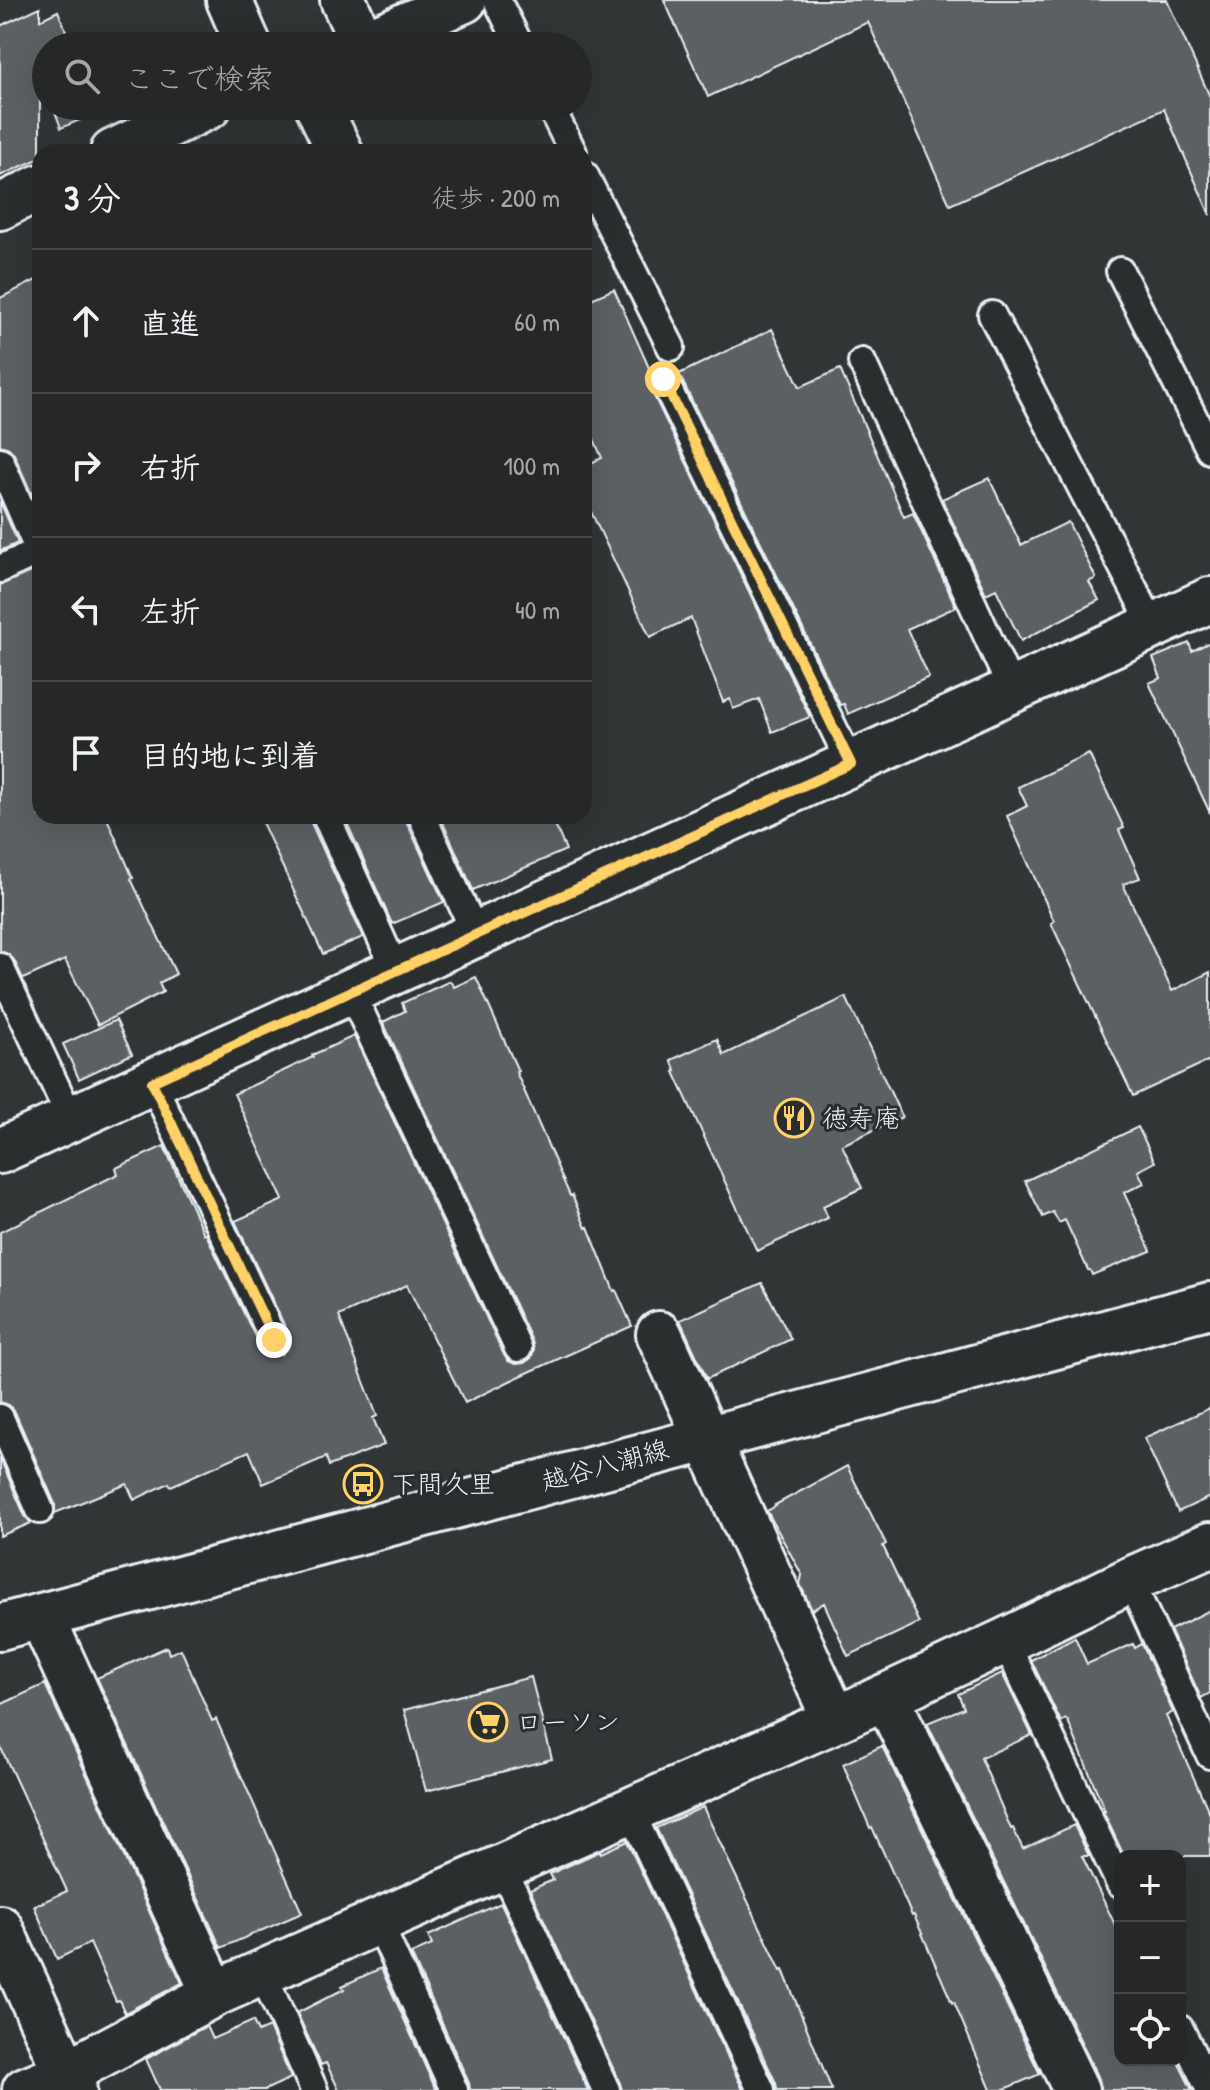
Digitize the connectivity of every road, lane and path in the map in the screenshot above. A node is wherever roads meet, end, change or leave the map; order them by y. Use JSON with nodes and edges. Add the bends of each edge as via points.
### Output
{"nodes":[{"id":1,"x":229,"y":0,"type":"edge"},
{"id":2,"x":343,"y":0,"type":"edge"},
{"id":3,"x":464,"y":0,"type":"edge"},
{"id":4,"x":497,"y":0,"type":"edge"},
{"id":5,"x":243,"y":32,"type":"edge"},
{"id":6,"x":355,"y":32,"type":"edge"},
{"id":7,"x":390,"y":32,"type":"edge"},
{"id":8,"x":513,"y":32,"type":"edge"},
{"id":9,"x":190,"y":120,"type":"edge"},
{"id":10,"x":325,"y":120,"type":"edge"},
{"id":11,"x":557,"y":120,"type":"edge"},
{"id":12,"x":159,"y":142,"type":"edge"},
{"id":13,"x":336,"y":144,"type":"edge"},
{"id":14,"x":569,"y":144,"type":"edge"},
{"id":15,"x":592,"y":190,"type":"edge"},
{"id":16,"x":1120,"y":271,"type":"dead end"},
{"id":17,"x":992,"y":315,"type":"dead end"},
{"id":18,"x":671,"y":347,"type":"dead end"},
{"id":19,"x":862,"y":362,"type":"dead end"},
{"id":20,"x":663,"y":379,"type":"dead end"},
{"id":21,"x":1210,"y":450,"type":"edge"},
{"id":22,"x":0,"y":461,"type":"edge"},
{"id":23,"x":32,"y":535,"type":"edge"},
{"id":24,"x":32,"y":554,"type":"edge"},
{"id":25,"x":0,"y":569,"type":"edge"},
{"id":26,"x":1210,"y":600,"type":"edge"},
{"id":27,"x":1153,"y":626,"type":"junction"},
{"id":28,"x":1012,"y":690,"type":"junction"},
{"id":29,"x":851,"y":764,"type":"junction"},
{"id":30,"x":330,"y":824,"type":"edge"},
{"id":31,"x":426,"y":824,"type":"edge"},
{"id":32,"x":476,"y":935,"type":"junction"},
{"id":33,"x":0,"y":967,"type":"edge"},
{"id":34,"x":396,"y":971,"type":"junction"},
{"id":35,"x":351,"y":992,"type":"junction"},
{"id":36,"x":152,"y":1082,"type":"junction"},
{"id":37,"x":71,"y":1119,"type":"junction"},
{"id":38,"x":0,"y":1151,"type":"edge"},
{"id":39,"x":1210,"y":1305,"type":"edge"},
{"id":40,"x":659,"y":1334,"type":"dead end"},
{"id":41,"x":274,"y":1340,"type":"dead end"},
{"id":42,"x":518,"y":1348,"type":"dead end"},
{"id":43,"x":0,"y":1418,"type":"edge"},
{"id":44,"x":706,"y":1438,"type":"junction"},
{"id":45,"x":40,"y":1510,"type":"dead end"},
{"id":46,"x":1210,"y":1545,"type":"edge"},
{"id":47,"x":1130,"y":1580,"type":"junction"},
{"id":48,"x":42,"y":1617,"type":"junction"},
{"id":49,"x":0,"y":1627,"type":"edge"},
{"id":50,"x":1005,"y":1641,"type":"junction"},
{"id":51,"x":886,"y":1696,"type":"junction"},
{"id":52,"x":835,"y":1720,"type":"junction"},
{"id":53,"x":1210,"y":1755,"type":"edge"},
{"id":54,"x":630,"y":1810,"type":"junction"},
{"id":55,"x":502,"y":1867,"type":"junction"},
{"id":56,"x":1114,"y":1871,"type":"edge"},
{"id":57,"x":378,"y":1921,"type":"junction"},
{"id":58,"x":0,"y":1928,"type":"edge"},
{"id":59,"x":262,"y":1972,"type":"junction"},
{"id":60,"x":214,"y":1994,"type":"junction"},
{"id":61,"x":1186,"y":2041,"type":"edge"},
{"id":62,"x":70,"y":2082,"type":"edge"},
{"id":63,"x":25,"y":2090,"type":"edge"},
{"id":64,"x":314,"y":2090,"type":"edge"},
{"id":65,"x":454,"y":2090,"type":"edge"},
{"id":66,"x":606,"y":2090,"type":"edge"},
{"id":67,"x":761,"y":2090,"type":"edge"},
{"id":68,"x":1076,"y":2090,"type":"edge"},
{"id":69,"x":1210,"y":2090,"type":"edge"}],
"edges":[{"from":1,"to":5,"type":"street"},
{"from":2,"to":6,"type":"street"},
{"from":3,"to":7,"type":"street"},
{"from":4,"to":8,"type":"lane"},
{"from":9,"to":12,"type":"street"},
{"from":10,"to":13,"type":"street"},
{"from":11,"to":14,"type":"lane"},
{"from":15,"to":18,"type":"lane"},
{"from":16,"to":21,"type":"lane"},
{"from":17,"to":27,"type":"lane"},
{"from":19,"to":28,"type":"lane"},
{"from":20,"to":29,"type":"lane"},
{"from":22,"to":23,"type":"lane"},
{"from":24,"to":25,"type":"lane"},
{"from":26,"to":27,"type":"street"},
{"from":27,"to":28,"type":"street"},
{"from":28,"to":29,"type":"street"},
{"from":29,"to":32,"type":"street"},
{"from":30,"to":34,"type":"lane"},
{"from":31,"to":32,"type":"lane"},
{"from":32,"to":34,"type":"street"},
{"from":33,"to":37,"type":"lane"},
{"from":34,"to":35,"type":"street"},
{"from":35,"to":36,"type":"street"},
{"from":35,"to":42,"type":"lane"},
{"from":36,"to":37,"type":"street"},
{"from":36,"to":41,"type":"lane"},
{"from":37,"to":38,"type":"street"},
{"from":39,"to":44,"type":"street","name":"越谷八潮線"},
{"from":40,"to":44,"type":"street"},
{"from":43,"to":45,"type":"lane"},
{"from":44,"to":48,"type":"street","name":"越谷八潮線"},
{"from":44,"to":52,"type":"street"},
{"from":46,"to":47,"type":"street"},
{"from":47,"to":50,"type":"street"},
{"from":47,"to":53,"type":"lane"},
{"from":48,"to":49,"type":"street","name":"越谷八潮線"},
{"from":48,"to":60,"type":"street"},
{"from":50,"to":51,"type":"street"},
{"from":50,"to":56,"type":"lane"},
{"from":51,"to":52,"type":"street"},
{"from":51,"to":68,"type":"street"},
{"from":52,"to":54,"type":"street"},
{"from":54,"to":55,"type":"street"},
{"from":54,"to":67,"type":"lane"},
{"from":55,"to":57,"type":"street"},
{"from":55,"to":66,"type":"lane"},
{"from":57,"to":59,"type":"street"},
{"from":57,"to":65,"type":"lane"},
{"from":58,"to":62,"type":"street"},
{"from":59,"to":60,"type":"street"},
{"from":59,"to":64,"type":"lane"},
{"from":60,"to":62,"type":"street"},
{"from":61,"to":69,"type":"lane"},
{"from":62,"to":63,"type":"street"}]}
